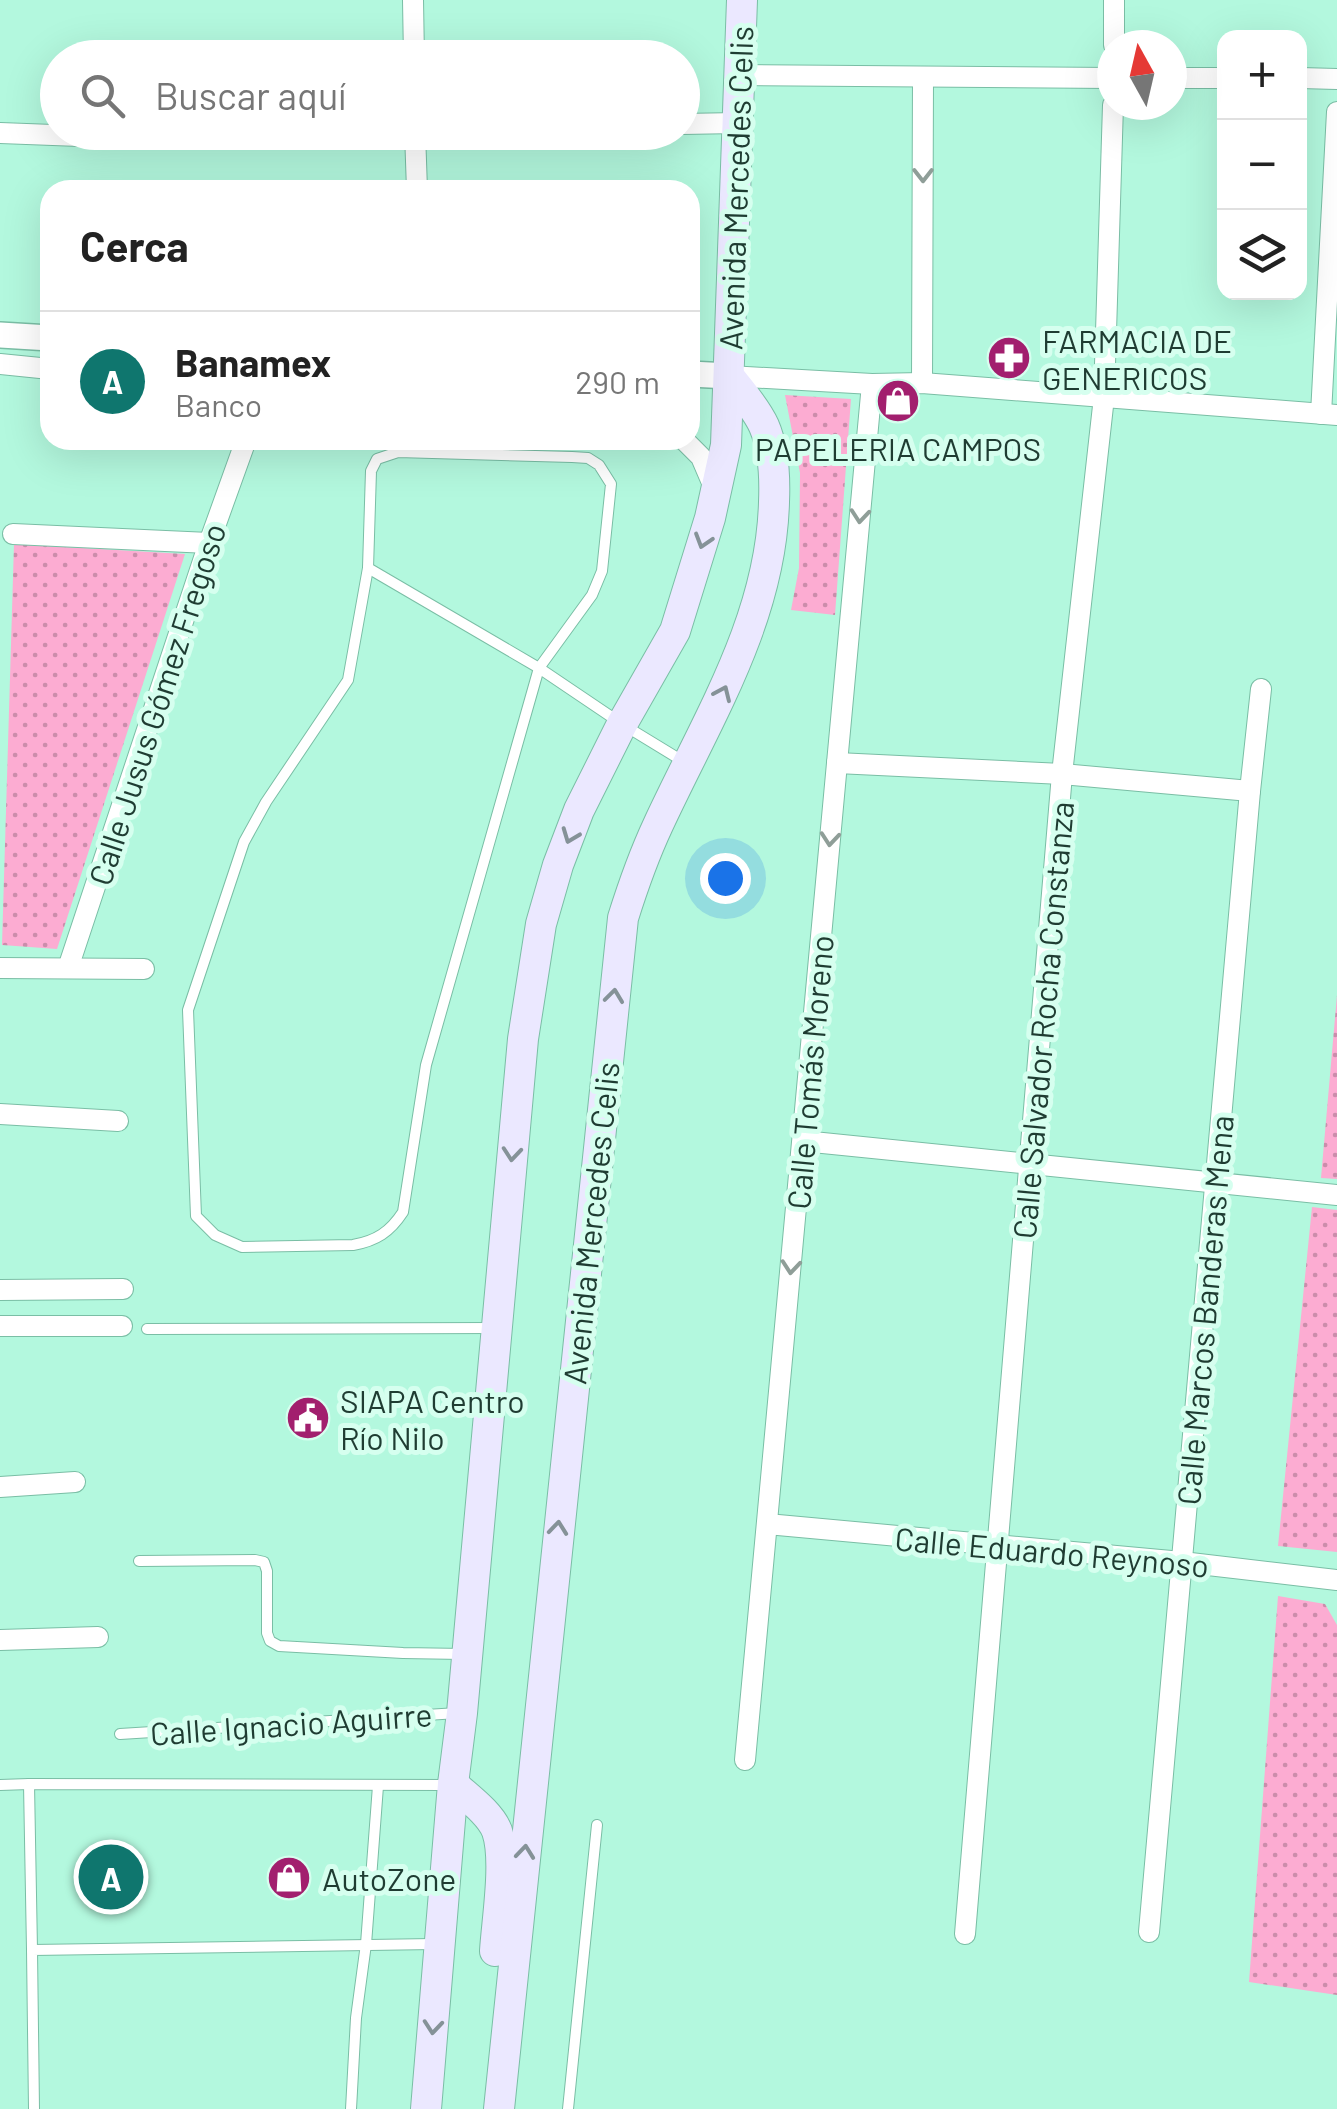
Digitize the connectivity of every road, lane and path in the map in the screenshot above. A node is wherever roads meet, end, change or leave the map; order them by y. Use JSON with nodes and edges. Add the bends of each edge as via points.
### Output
{"nodes":[{"id":1,"x":413,"y":0,"type":"edge"},
{"id":2,"x":742,"y":0,"type":"edge"},
{"id":3,"x":1114,"y":0,"type":"edge"},
{"id":4,"x":1114,"y":30,"type":"edge"},
{"id":5,"x":414,"y":40,"type":"edge"},
{"id":6,"x":740,"y":75,"type":"junction"},
{"id":7,"x":924,"y":77,"type":"junction"},
{"id":8,"x":1097,"y":78,"type":"edge"},
{"id":9,"x":1187,"y":78,"type":"edge"},
{"id":10,"x":1217,"y":78,"type":"edge"},
{"id":11,"x":1307,"y":78,"type":"edge"},
{"id":12,"x":1337,"y":79,"type":"edge"},
{"id":13,"x":1337,"y":112,"type":"edge"},
{"id":14,"x":1113,"y":120,"type":"edge"},
{"id":15,"x":738,"y":123,"type":"junction"},
{"id":16,"x":700,"y":124,"type":"edge"},
{"id":17,"x":0,"y":132,"type":"edge"},
{"id":18,"x":40,"y":134,"type":"edge"},
{"id":19,"x":416,"y":150,"type":"edge"},
{"id":20,"x":416,"y":180,"type":"edge"},
{"id":21,"x":0,"y":335,"type":"edge"},
{"id":22,"x":40,"y":337,"type":"edge"},
{"id":23,"x":0,"y":364,"type":"edge"},
{"id":24,"x":40,"y":369,"type":"edge"},
{"id":25,"x":700,"y":375,"type":"edge"},
{"id":26,"x":729,"y":376,"type":"junction"},
{"id":27,"x":922,"y":383,"type":"junction"},
{"id":28,"x":872,"y":384,"type":"junction"},
{"id":29,"x":1104,"y":397,"type":"junction"},
{"id":30,"x":1329,"y":414,"type":"edge"},
{"id":31,"x":242,"y":450,"type":"edge"},
{"id":32,"x":695,"y":450,"type":"edge"},
{"id":33,"x":716,"y":492,"type":"junction"},
{"id":34,"x":13,"y":534,"type":"dead end"},
{"id":35,"x":209,"y":544,"type":"junction"},
{"id":36,"x":368,"y":568,"type":"junction"},
{"id":37,"x":539,"y":668,"type":"junction"},
{"id":38,"x":1261,"y":689,"type":"dead end"},
{"id":39,"x":622,"y":724,"type":"junction"},
{"id":40,"x":838,"y":763,"type":"junction"},
{"id":41,"x":688,"y":764,"type":"junction"},
{"id":42,"x":1062,"y":774,"type":"junction"},
{"id":43,"x":1250,"y":791,"type":"junction"},
{"id":44,"x":0,"y":968,"type":"edge"},
{"id":45,"x":68,"y":968,"type":"junction"},
{"id":46,"x":144,"y":969,"type":"dead end"},
{"id":47,"x":0,"y":1114,"type":"edge"},
{"id":48,"x":118,"y":1121,"type":"dead end"},
{"id":49,"x":803,"y":1141,"type":"junction"},
{"id":50,"x":1031,"y":1164,"type":"junction"},
{"id":51,"x":1215,"y":1183,"type":"junction"},
{"id":52,"x":1337,"y":1195,"type":"edge"},
{"id":53,"x":123,"y":1289,"type":"dead end"},
{"id":54,"x":0,"y":1290,"type":"edge"},
{"id":55,"x":0,"y":1326,"type":"edge"},
{"id":56,"x":122,"y":1326,"type":"dead end"},
{"id":57,"x":497,"y":1328,"type":"junction"},
{"id":58,"x":147,"y":1329,"type":"dead end"},
{"id":59,"x":76,"y":1482,"type":"dead end"},
{"id":60,"x":0,"y":1487,"type":"edge"},
{"id":61,"x":767,"y":1524,"type":"junction"},
{"id":62,"x":998,"y":1545,"type":"junction"},
{"id":63,"x":140,"y":1560,"type":"dead end"},
{"id":64,"x":1182,"y":1562,"type":"junction"},
{"id":65,"x":1337,"y":1580,"type":"edge"},
{"id":66,"x":98,"y":1637,"type":"dead end"},
{"id":67,"x":0,"y":1640,"type":"edge"},
{"id":68,"x":467,"y":1654,"type":"junction"},
{"id":69,"x":462,"y":1712,"type":"junction"},
{"id":70,"x":120,"y":1734,"type":"dead end"},
{"id":71,"x":745,"y":1760,"type":"dead end"},
{"id":72,"x":30,"y":1784,"type":"junction"},
{"id":73,"x":453,"y":1784,"type":"junction"},
{"id":74,"x":0,"y":1785,"type":"edge"},
{"id":75,"x":378,"y":1786,"type":"junction"},
{"id":76,"x":597,"y":1824,"type":"dead end"},
{"id":77,"x":1149,"y":1932,"type":"dead end"},
{"id":78,"x":964,"y":1934,"type":"dead end"},
{"id":79,"x":366,"y":1944,"type":"junction"},
{"id":80,"x":440,"y":1944,"type":"junction"},
{"id":81,"x":32,"y":1950,"type":"junction"},
{"id":82,"x":500,"y":2098,"type":"edge"},
{"id":83,"x":34,"y":2109,"type":"edge"},
{"id":84,"x":350,"y":2109,"type":"edge"},
{"id":85,"x":426,"y":2109,"type":"edge"},
{"id":86,"x":568,"y":2109,"type":"edge"}],
"edges":[{"from":1,"to":5,"type":"street"},
{"from":2,"to":6,"type":"main road","name":"Avenida Mercedes Celis"},
{"from":3,"to":4,"type":"street"},
{"from":6,"to":7,"type":"street"},
{"from":6,"to":15,"type":"main road","name":"Avenida Mercedes Celis"},
{"from":7,"to":8,"type":"street"},
{"from":7,"to":27,"type":"street","one_way":true},
{"from":9,"to":10,"type":"street"},
{"from":11,"to":12,"type":"street"},
{"from":13,"to":30,"type":"street"},
{"from":14,"to":29,"type":"street","name":"Calle Salvador Rocha Constanza"},
{"from":15,"to":16,"type":"street"},
{"from":15,"to":26,"type":"main road","name":"Avenida Mercedes Celis"},
{"from":17,"to":18,"type":"street"},
{"from":19,"to":20,"type":"street"},
{"from":21,"to":22,"type":"street"},
{"from":23,"to":24,"type":"street"},
{"from":25,"to":26,"type":"street"},
{"from":26,"to":28,"type":"street"},
{"from":26,"to":33,"type":"main road","name":"Avenida Mercedes Celis"},
{"from":41,"to":26,"type":"main road","name":"Avenida Mercedes Celis","one_way":true,"via":[[746,641],[773,536],[765,427]]},
{"from":27,"to":28,"type":"street"},
{"from":27,"to":29,"type":"street"},
{"from":28,"to":40,"type":"street","name":"Calle Tomás Moreno","one_way":true},
{"from":29,"to":30,"type":"street"},
{"from":29,"to":42,"type":"street","name":"Calle Salvador Rocha Constanza"},
{"from":31,"to":35,"type":"street","name":"Calle Jusus Gómez Fregoso"},
{"from":32,"to":33,"type":"street"},
{"from":33,"to":39,"type":"main road","name":"Avenida Mercedes Celis","one_way":true,"via":[[674,632]]},
{"from":34,"to":35,"type":"street"},
{"from":35,"to":45,"type":"street","name":"Calle Jusus Gómez Fregoso"},
{"from":36,"to":37,"type":"lane"},
{"from":36,"to":37,"type":"lane","via":[[371,470],[386,454],[572,456],[600,465],[611,484],[602,571]]},
{"from":36,"to":37,"type":"lane","via":[[348,680],[244,842],[188,1010],[196,1216],[215,1236],[242,1247],[353,1245],[384,1235],[403,1212],[426,1065]]},
{"from":37,"to":39,"type":"lane"},
{"from":38,"to":43,"type":"street","name":"Calle Marcos Banderas Mena"},
{"from":39,"to":41,"type":"lane"},
{"from":39,"to":57,"type":"main road","name":"Avenida Mercedes Celis","one_way":true,"via":[[579,810],[541,924],[523,1039]]},
{"from":40,"to":42,"type":"street"},
{"from":40,"to":49,"type":"street","name":"Calle Tomás Moreno","one_way":true},
{"from":82,"to":41,"type":"main road","name":"Avenida Mercedes Celis","one_way":true,"via":[[623,918]]},
{"from":42,"to":43,"type":"street"},
{"from":42,"to":50,"type":"street","name":"Calle Salvador Rocha Constanza"},
{"from":43,"to":51,"type":"street","name":"Calle Marcos Banderas Mena"},
{"from":44,"to":45,"type":"street"},
{"from":45,"to":46,"type":"street"},
{"from":47,"to":48,"type":"street"},
{"from":49,"to":50,"type":"street"},
{"from":49,"to":61,"type":"street","name":"Calle Tomás Moreno","one_way":true},
{"from":50,"to":51,"type":"street"},
{"from":50,"to":62,"type":"street","name":"Calle Salvador Rocha Constanza"},
{"from":51,"to":52,"type":"street"},
{"from":51,"to":64,"type":"street","name":"Calle Marcos Banderas Mena"},
{"from":53,"to":54,"type":"street"},
{"from":55,"to":56,"type":"street"},
{"from":57,"to":58,"type":"lane"},
{"from":57,"to":68,"type":"main road","name":"Avenida Mercedes Celis"},
{"from":59,"to":60,"type":"street"},
{"from":61,"to":62,"type":"street","name":"Calle Eduardo Reynoso"},
{"from":61,"to":71,"type":"street","name":"Calle Tomás Moreno"},
{"from":62,"to":64,"type":"street","name":"Calle Eduardo Reynoso"},
{"from":62,"to":78,"type":"street","name":"Calle Salvador Rocha Constanza"},
{"from":63,"to":68,"type":"lane","via":[[264,1562],[267,1633],[280,1646]]},
{"from":64,"to":65,"type":"street","name":"Calle Eduardo Reynoso"},
{"from":64,"to":77,"type":"street","name":"Calle Marcos Banderas Mena"},
{"from":66,"to":67,"type":"street"},
{"from":68,"to":69,"type":"main road","name":"Avenida Mercedes Celis"},
{"from":69,"to":70,"type":"lane","name":"Calle Ignacio Aguirre"},
{"from":69,"to":73,"type":"main road","name":"Avenida Mercedes Celis"},
{"from":72,"to":74,"type":"lane"},
{"from":72,"to":75,"type":"lane"},
{"from":72,"to":81,"type":"lane"},
{"from":73,"to":75,"type":"lane"},
{"from":73,"to":80,"type":"main road","name":"Avenida Mercedes Celis"},
{"from":73,"to":82,"type":"main road","via":[[496,1828],[501,1858],[490,2039]]},
{"from":75,"to":79,"type":"lane"},
{"from":76,"to":86,"type":"lane"},
{"from":79,"to":80,"type":"lane"},
{"from":79,"to":81,"type":"lane"},
{"from":79,"to":84,"type":"lane"},
{"from":80,"to":85,"type":"main road","name":"Avenida Mercedes Celis","one_way":true},
{"from":81,"to":83,"type":"lane"}]}
